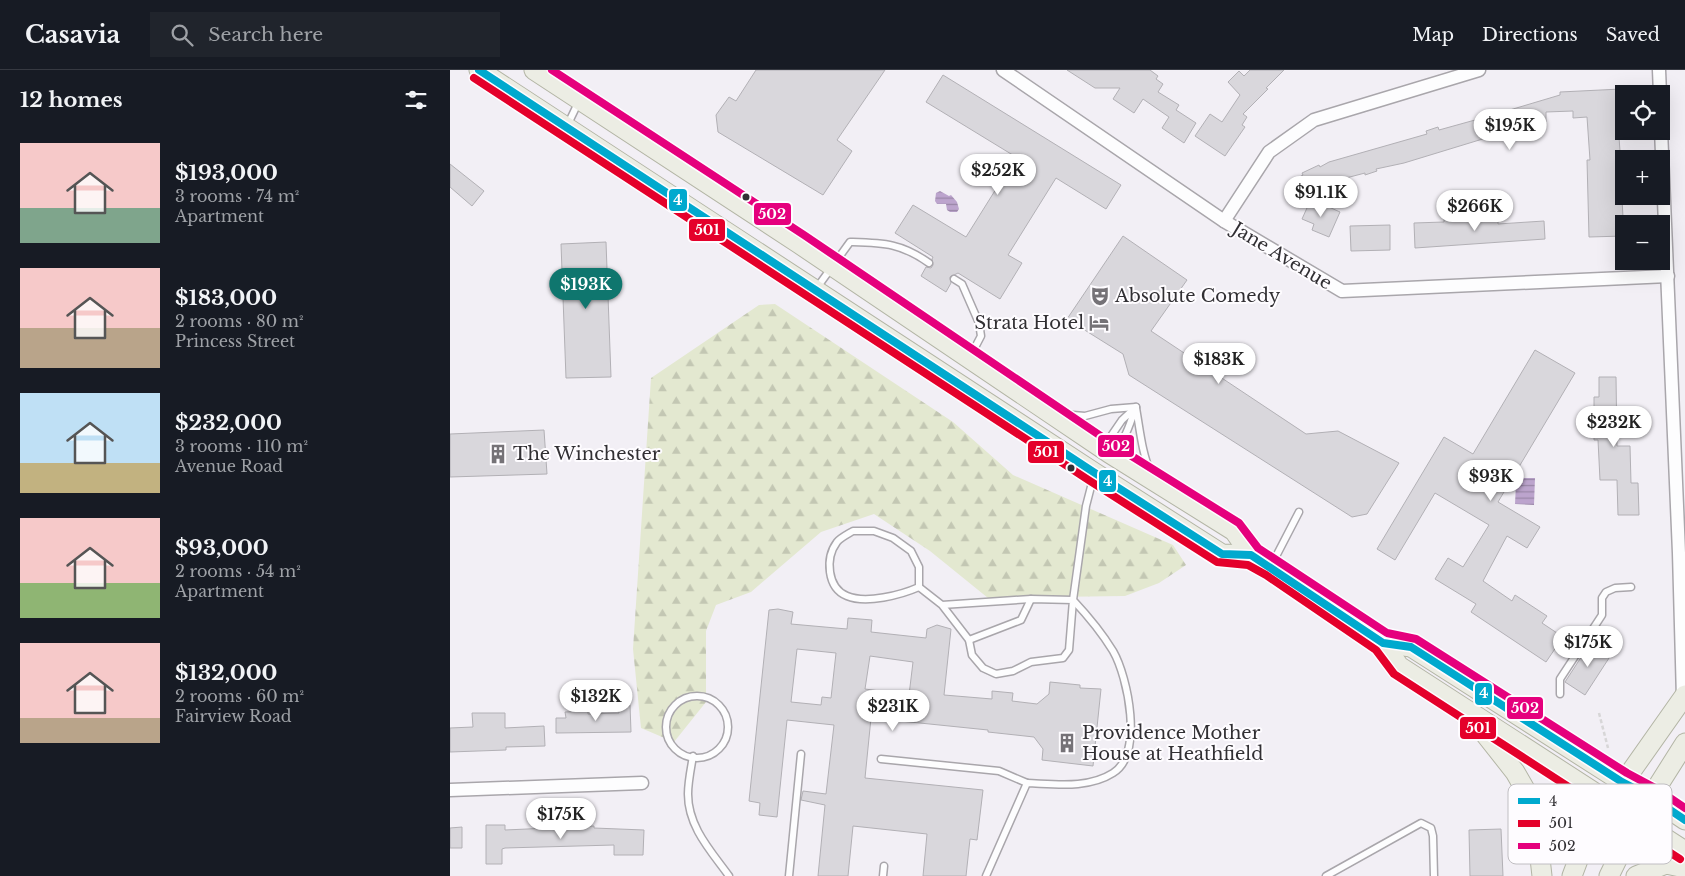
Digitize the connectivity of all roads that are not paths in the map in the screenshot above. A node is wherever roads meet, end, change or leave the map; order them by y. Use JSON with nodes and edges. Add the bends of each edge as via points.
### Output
{"nodes":[{"id":1,"x":479,"y":70,"type":"edge"},
{"id":2,"x":534,"y":70,"type":"edge"},
{"id":3,"x":1002,"y":70,"type":"edge"},
{"id":4,"x":1479,"y":70,"type":"edge"},
{"id":5,"x":1658,"y":70,"type":"edge"},
{"id":6,"x":1659,"y":85,"type":"edge"},
{"id":7,"x":579,"y":100,"type":"junction"},
{"id":8,"x":566,"y":126,"type":"junction"},
{"id":9,"x":1661,"y":140,"type":"edge"},
{"id":10,"x":1224,"y":221,"type":"junction"},
{"id":11,"x":929,"y":263,"type":"dead end"},
{"id":12,"x":832,"y":266,"type":"junction"},
{"id":13,"x":1668,"y":276,"type":"junction"},
{"id":14,"x":954,"y":279,"type":"dead end"},
{"id":15,"x":815,"y":290,"type":"junction"},
{"id":16,"x":969,"y":359,"type":"junction"},
{"id":17,"x":1136,"y":407,"type":"junction"},
{"id":18,"x":1047,"y":412,"type":"junction"},
{"id":19,"x":1108,"y":452,"type":"junction"},
{"id":20,"x":1095,"y":474,"type":"junction"},
{"id":21,"x":1155,"y":482,"type":"junction"},
{"id":22,"x":1299,"y":512,"type":"dead end"},
{"id":23,"x":1251,"y":555,"type":"junction"},
{"id":24,"x":1682,"y":557,"type":"edge"},
{"id":25,"x":1271,"y":568,"type":"junction"},
{"id":26,"x":919,"y":587,"type":"junction"},
{"id":27,"x":1631,"y":587,"type":"dead end"},
{"id":28,"x":1030,"y":599,"type":"junction"},
{"id":29,"x":1073,"y":600,"type":"junction"},
{"id":30,"x":942,"y":605,"type":"junction"},
{"id":31,"x":969,"y":640,"type":"junction"},
{"id":32,"x":1383,"y":643,"type":"junction"},
{"id":33,"x":1560,"y":694,"type":"dead end"},
{"id":34,"x":1684,"y":696,"type":"edge"},
{"id":35,"x":1464,"y":707,"type":"junction"},
{"id":36,"x":1685,"y":743,"type":"edge"},
{"id":37,"x":801,"y":754,"type":"dead end"},
{"id":38,"x":693,"y":756,"type":"junction"},
{"id":39,"x":881,"y":759,"type":"dead end"},
{"id":40,"x":1622,"y":782,"type":"junction"},
{"id":41,"x":642,"y":783,"type":"dead end"},
{"id":42,"x":1027,"y":783,"type":"junction"},
{"id":43,"x":1522,"y":784,"type":"edge"},
{"id":44,"x":1582,"y":784,"type":"edge"},
{"id":45,"x":1626,"y":784,"type":"edge"},
{"id":46,"x":1658,"y":784,"type":"edge"},
{"id":47,"x":450,"y":790,"type":"edge"},
{"id":48,"x":1672,"y":811,"type":"edge"},
{"id":49,"x":1685,"y":820,"type":"edge"},
{"id":50,"x":1672,"y":842,"type":"edge"},
{"id":51,"x":1685,"y":851,"type":"edge"},
{"id":52,"x":1576,"y":864,"type":"edge"},
{"id":53,"x":1615,"y":864,"type":"edge"},
{"id":54,"x":884,"y":866,"type":"dead end"},
{"id":55,"x":1685,"y":868,"type":"edge"},
{"id":56,"x":728,"y":876,"type":"edge"},
{"id":57,"x":789,"y":876,"type":"edge"},
{"id":58,"x":883,"y":876,"type":"edge"},
{"id":59,"x":986,"y":876,"type":"edge"},
{"id":60,"x":1326,"y":876,"type":"edge"},
{"id":61,"x":1434,"y":876,"type":"edge"},
{"id":62,"x":1572,"y":876,"type":"edge"},
{"id":63,"x":1609,"y":876,"type":"edge"},
{"id":64,"x":1636,"y":876,"type":"edge"}],
"edges":[{"from":1,"to":8,"type":"main road"},
{"from":2,"to":7,"type":"main road"},
{"from":3,"to":10,"type":"street","name":"Jane Avenue"},
{"from":4,"to":10,"type":"street","via":[[1314,120],[1269,152]]},
{"from":5,"to":6,"type":"street"},
{"from":7,"to":8,"type":"lane"},
{"from":7,"to":12,"type":"main road"},
{"from":8,"to":15,"type":"main road"},
{"from":9,"to":13,"type":"street"},
{"from":10,"to":13,"type":"street","name":"Jane Avenue","via":[[1342,291]]},
{"from":11,"to":12,"type":"lane","via":[[915,253],[884,242],[850,242]]},
{"from":12,"to":15,"type":"lane"},
{"from":12,"to":16,"type":"main road"},
{"from":13,"to":24,"type":"street"},
{"from":14,"to":16,"type":"lane","via":[[962,284],[979,323],[981,336]]},
{"from":15,"to":20,"type":"main road"},
{"from":16,"to":18,"type":"main road"},
{"from":17,"to":18,"type":"lane","via":[[1085,416]]},
{"from":17,"to":19,"type":"lane","via":[[1109,439]]},
{"from":17,"to":19,"type":"lane","via":[[1125,437],[1118,448]]},
{"from":17,"to":21,"type":"lane","via":[[1143,454]]},
{"from":18,"to":19,"type":"main road"},
{"from":19,"to":20,"type":"main road"},
{"from":19,"to":21,"type":"main road"},
{"from":20,"to":23,"type":"main road","via":[[1222,554]]},
{"from":20,"to":29,"type":"lane","via":[[1086,506]]},
{"from":21,"to":23,"type":"main road","via":[[1234,530]]},
{"from":22,"to":25,"type":"lane"},
{"from":23,"to":25,"type":"main road"},
{"from":24,"to":34,"type":"street"},
{"from":25,"to":32,"type":"main road"},
{"from":26,"to":26,"type":"lane","via":[[919,568],[911,551],[893,538],[874,531],[853,531],[837,541],[831,554],[829,572],[833,586],[846,596],[867,599],[902,595]]},
{"from":26,"to":30,"type":"lane"},
{"from":27,"to":33,"type":"lane","via":[[1615,588],[1602,598],[1602,614],[1560,679]]},
{"from":28,"to":29,"type":"lane"},
{"from":28,"to":30,"type":"lane"},
{"from":28,"to":31,"type":"lane","via":[[1022,620]]},
{"from":29,"to":31,"type":"lane","via":[[1069,650],[1063,658],[1031,662],[996,674],[983,668],[972,655]]},
{"from":29,"to":42,"type":"lane","via":[[1093,621],[1124,676],[1131,739],[1126,759],[1115,772],[1095,781]]},
{"from":30,"to":31,"type":"lane"},
{"from":32,"to":35,"type":"main road","via":[[1399,666]]},
{"from":32,"to":40,"type":"main road","via":[[1411,646]]},
{"from":34,"to":40,"type":"main road"},
{"from":35,"to":43,"type":"main road"},
{"from":35,"to":44,"type":"main road"},
{"from":36,"to":46,"type":"main road"},
{"from":37,"to":57,"type":"lane"},
{"from":38,"to":38,"type":"lane","via":[[712,754],[720,748],[728,731],[728,721],[719,704],[700,696],[680,701],[672,708],[666,728],[674,748]]},
{"from":38,"to":56,"type":"lane","via":[[688,795],[691,816],[699,835]]},
{"from":39,"to":42,"type":"lane","via":[[999,770]]},
{"from":40,"to":45,"type":"main road"},
{"from":41,"to":47,"type":"street"},
{"from":42,"to":59,"type":"lane"},
{"from":48,"to":49,"type":"main road"},
{"from":50,"to":51,"type":"main road"},
{"from":52,"to":62,"type":"main road"},
{"from":53,"to":63,"type":"main road"},
{"from":54,"to":58,"type":"lane"},
{"from":55,"to":64,"type":"main road","via":[[1666,864]]},
{"from":60,"to":61,"type":"lane","via":[[1421,823],[1430,828],[1434,836]]}]}
